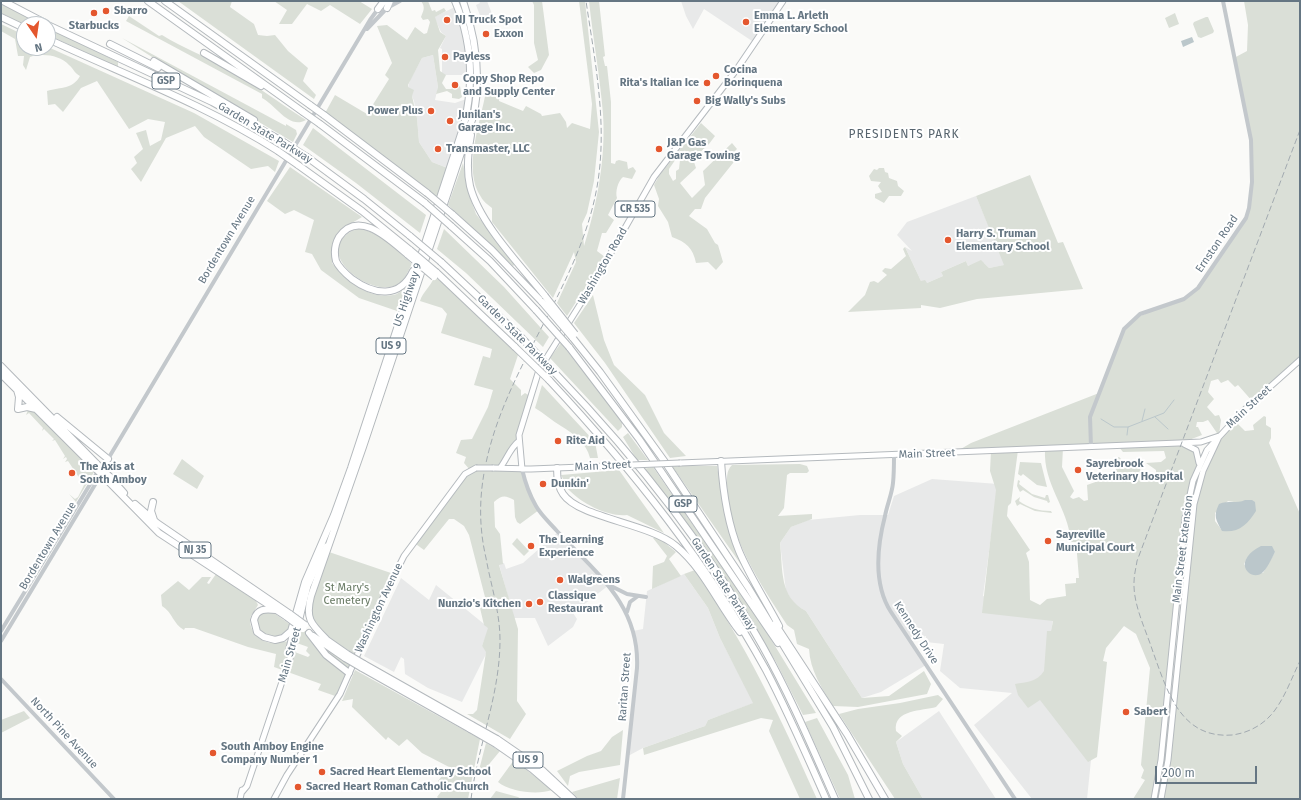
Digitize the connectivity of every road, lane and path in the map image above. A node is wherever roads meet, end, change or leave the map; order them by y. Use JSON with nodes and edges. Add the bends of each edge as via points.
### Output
{"nodes":[{"id":1,"x":4,"y":1,"type":"edge"},
{"id":2,"x":148,"y":1,"type":"edge"},
{"id":3,"x":166,"y":1,"type":"edge"},
{"id":4,"x":384,"y":1,"type":"edge"},
{"id":5,"x":390,"y":1,"type":"edge"},
{"id":6,"x":400,"y":1,"type":"edge"},
{"id":7,"x":455,"y":1,"type":"edge"},
{"id":8,"x":463,"y":1,"type":"edge"},
{"id":9,"x":783,"y":1,"type":"edge"},
{"id":10,"x":1223,"y":1,"type":"edge"},
{"id":11,"x":386,"y":8,"type":"junction"},
{"id":12,"x":378,"y":9,"type":"junction"},
{"id":13,"x":32,"y":16,"type":"edge"},
{"id":14,"x":1,"y":17,"type":"edge"},
{"id":15,"x":16,"y":24,"type":"edge"},
{"id":16,"x":56,"y":28,"type":"edge"},
{"id":17,"x":364,"y":32,"type":"junction"},
{"id":18,"x":56,"y":43,"type":"edge"},
{"id":19,"x":110,"y":44,"type":"dead end"},
{"id":20,"x":204,"y":54,"type":"dead end"},
{"id":21,"x":154,"y":61,"type":"dead end"},
{"id":22,"x":192,"y":84,"type":"junction"},
{"id":23,"x":284,"y":98,"type":"junction"},
{"id":24,"x":473,"y":118,"type":"junction"},
{"id":25,"x":282,"y":141,"type":"junction"},
{"id":26,"x":434,"y":215,"type":"junction"},
{"id":27,"x":409,"y":253,"type":"junction"},
{"id":28,"x":544,"y":299,"type":"junction"},
{"id":29,"x":1300,"y":360,"type":"edge"},
{"id":30,"x":1,"y":366,"type":"edge"},
{"id":31,"x":1,"y":374,"type":"edge"},
{"id":32,"x":17,"y":389,"type":"junction"},
{"id":33,"x":37,"y":401,"type":"junction"},
{"id":34,"x":38,"y":410,"type":"junction"},
{"id":35,"x":1219,"y":436,"type":"junction"},
{"id":36,"x":519,"y":441,"type":"junction"},
{"id":37,"x":1180,"y":443,"type":"junction"},
{"id":38,"x":1090,"y":447,"type":"junction"},
{"id":39,"x":894,"y":455,"type":"junction"},
{"id":40,"x":108,"y":459,"type":"junction"},
{"id":41,"x":721,"y":461,"type":"junction"},
{"id":42,"x":1199,"y":464,"type":"junction"},
{"id":43,"x":96,"y":466,"type":"junction"},
{"id":44,"x":500,"y":468,"type":"junction"},
{"id":45,"x":557,"y":468,"type":"junction"},
{"id":46,"x":522,"y":469,"type":"junction"},
{"id":47,"x":106,"y":476,"type":"junction"},
{"id":48,"x":92,"y":486,"type":"junction"},
{"id":49,"x":136,"y":505,"type":"junction"},
{"id":50,"x":338,"y":519,"type":"junction"},
{"id":51,"x":157,"y":523,"type":"junction"},
{"id":52,"x":609,"y":585,"type":"junction"},
{"id":53,"x":748,"y":587,"type":"junction"},
{"id":54,"x":639,"y":596,"type":"junction"},
{"id":55,"x":646,"y":597,"type":"dead end"},
{"id":56,"x":298,"y":606,"type":"junction"},
{"id":57,"x":276,"y":610,"type":"junction"},
{"id":58,"x":627,"y":613,"type":"junction"},
{"id":59,"x":289,"y":616,"type":"junction"},
{"id":60,"x":304,"y":627,"type":"junction"},
{"id":61,"x":1,"y":631,"type":"edge"},
{"id":62,"x":309,"y":633,"type":"junction"},
{"id":63,"x":785,"y":639,"type":"junction"},
{"id":64,"x":327,"y":640,"type":"junction"},
{"id":65,"x":1,"y":641,"type":"edge"},
{"id":66,"x":753,"y":648,"type":"junction"},
{"id":67,"x":289,"y":654,"type":"junction"},
{"id":68,"x":346,"y":656,"type":"junction"},
{"id":69,"x":793,"y":664,"type":"junction"},
{"id":70,"x":348,"y":676,"type":"junction"},
{"id":71,"x":1,"y":679,"type":"edge"},
{"id":72,"x":555,"y":784,"type":"junction"},
{"id":73,"x":114,"y":799,"type":"edge"},
{"id":74,"x":240,"y":799,"type":"edge"},
{"id":75,"x":274,"y":799,"type":"edge"},
{"id":76,"x":567,"y":799,"type":"edge"},
{"id":77,"x":573,"y":799,"type":"edge"},
{"id":78,"x":623,"y":799,"type":"edge"},
{"id":79,"x":826,"y":799,"type":"edge"},
{"id":80,"x":835,"y":799,"type":"edge"},
{"id":81,"x":869,"y":799,"type":"edge"},
{"id":82,"x":885,"y":799,"type":"edge"},
{"id":83,"x":1015,"y":799,"type":"edge"},
{"id":84,"x":1154,"y":799,"type":"edge"},
{"id":85,"x":1161,"y":799,"type":"edge"}],
"edges":[{"from":1,"to":13,"type":"highway","name":"Garden State Parkway","number":"GSP"},
{"from":2,"to":23,"type":"highway","name":"Garden State Parkway","number":"GSP"},
{"from":3,"to":28,"type":"highway","bridge":true,"via":[[427,193]]},
{"from":4,"to":12,"type":"highway"},
{"from":5,"to":11,"type":"highway"},
{"from":5,"to":12,"type":"street","name":"Bordentown Avenue"},
{"from":6,"to":11,"type":"street","name":"Bordentown Avenue"},
{"from":7,"to":26,"type":"highway","name":"US Highway 9","number":"US 9","via":[[468,46],[470,93],[464,125]]},
{"from":8,"to":24,"type":"highway","name":"US Highway 9","number":"US 9","via":[[476,58],[477,88]]},
{"from":9,"to":36,"type":"main road","name":"Washington Road","number":"CR 535","via":[[738,69],[654,177],[596,280],[539,370],[525,409]]},
{"from":10,"to":38,"type":"street","name":"Ernston Road","via":[[1251,140],[1252,176],[1249,208],[1241,227],[1191,295],[1140,314],[1124,329],[1090,417]]},
{"from":11,"to":17,"type":"street","name":"Bordentown Avenue"},
{"from":12,"to":17,"type":"street","name":"Bordentown Avenue"},
{"from":14,"to":15,"type":"highway"},
{"from":16,"to":25,"type":"highway","name":"Garden State Parkway","number":"GSP","via":[[212,102]]},
{"from":17,"to":40,"type":"street","name":"Bordentown Avenue"},
{"from":18,"to":27,"type":"highway","name":"Garden State Parkway","number":"GSP","bridge":true,"via":[[201,108],[245,131],[278,151],[366,215]]},
{"from":19,"to":22,"type":"highway"},
{"from":20,"to":23,"type":"highway"},
{"from":21,"to":22,"type":"highway"},
{"from":22,"to":25,"type":"highway","via":[[261,124]]},
{"from":23,"to":69,"type":"highway","name":"Garden State Parkway","number":"GSP","bridge":true,"via":[[425,204],[490,261],[536,310],[569,347],[639,439]]},
{"from":24,"to":28,"type":"highway","via":[[467,161],[474,198],[489,226]]},
{"from":24,"to":50,"type":"highway","name":"US Highway 9","number":"US 9"},
{"from":25,"to":80,"type":"highway","name":"Garden State Parkway","number":"GSP","bridge":true,"via":[[360,195],[441,262],[520,336],[625,452],[702,551],[750,625],[793,705]]},
{"from":26,"to":27,"type":"highway","via":[[411,274],[403,285],[394,290],[379,291],[357,282],[340,267],[335,251],[342,234],[353,227],[363,226],[375,230]]},
{"from":26,"to":56,"type":"highway","name":"US Highway 9","number":"US 9","via":[[348,477],[305,582]]},
{"from":27,"to":66,"type":"highway","name":"Garden State Parkway","number":"GSP","bridge":true,"via":[[453,289],[549,380],[622,460],[665,514],[718,590]]},
{"from":28,"to":53,"type":"highway","name":"Garden State Parkway","number":"GSP","bridge":true,"via":[[669,467]]},
{"from":29,"to":35,"type":"main road","name":"Main Street"},
{"from":30,"to":33,"type":"highway","number":"NJ 35"},
{"from":31,"to":32,"type":"highway","number":"NJ 35"},
{"from":32,"to":34,"type":"highway","number":"NJ 35"},
{"from":32,"to":34,"type":"highway","via":[[18,409],[27,407]]},
{"from":33,"to":40,"type":"highway"},
{"from":33,"to":43,"type":"highway","number":"NJ 35"},
{"from":34,"to":43,"type":"highway","number":"NJ 35"},
{"from":35,"to":37,"type":"main road","name":"Main Street","via":[[1201,442]]},
{"from":35,"to":42,"type":"main road","name":"Main Street Extension"},
{"from":35,"to":85,"type":"main road","name":"Main Street Extension","via":[[1203,471],[1195,498],[1168,760]]},
{"from":36,"to":44,"type":"main road","via":[[512,446]]},
{"from":36,"to":46,"type":"main road","name":"Washington Road","number":"CR 535"},
{"from":37,"to":38,"type":"main road","name":"Main Street"},
{"from":37,"to":42,"type":"main road","via":[[1196,450]]},
{"from":38,"to":39,"type":"main road","name":"Main Street"},
{"from":39,"to":41,"type":"main road","name":"Main Street"},
{"from":39,"to":83,"type":"street","name":"Kennedy Drive","via":[[893,482],[884,517],[879,562],[883,596],[891,612]]},
{"from":40,"to":48,"type":"street","name":"Bordentown Avenue","via":[[107,465]]},
{"from":41,"to":45,"type":"main road","name":"Main Street","bridge":true},
{"from":41,"to":63,"type":"highway","via":[[726,506],[736,542]]},
{"from":42,"to":84,"type":"main road","name":"Main Street Extension","via":[[1192,481],[1187,506],[1161,760]]},
{"from":43,"to":47,"type":"highway","number":"NJ 35","bridge":true},
{"from":44,"to":46,"type":"main road","name":"Washington Avenue"},
{"from":44,"to":70,"type":"main road","name":"Washington Avenue","bridge":true,"via":[[476,468],[465,474],[405,555]]},
{"from":45,"to":46,"type":"main road","name":"Main Street"},
{"from":45,"to":66,"type":"highway","via":[[560,488],[572,503],[656,533],[680,550],[698,570]]},
{"from":46,"to":52,"type":"street","name":"Raritan Street","via":[[528,492],[540,513]]},
{"from":47,"to":49,"type":"highway","number":"NJ 35"},
{"from":47,"to":57,"type":"highway","number":"NJ 35","via":[[159,533]]},
{"from":48,"to":61,"type":"street","name":"Bordentown Avenue"},
{"from":48,"to":65,"type":"street","name":"Bordentown Avenue"},
{"from":49,"to":51,"type":"highway","number":"NJ 35"},
{"from":49,"to":51,"type":"highway","via":[[144,506],[153,502],[151,514]]},
{"from":50,"to":64,"type":"highway","number":"US 9","via":[[317,575],[308,609],[311,622]]},
{"from":50,"to":67,"type":"main road","name":"Main Street","via":[[308,586]]},
{"from":51,"to":59,"type":"highway","number":"NJ 35"},
{"from":52,"to":54,"type":"street","via":[[627,594]]},
{"from":52,"to":58,"type":"street","name":"Raritan Street"},
{"from":53,"to":63,"type":"highway"},
{"from":53,"to":69,"type":"highway","name":"Garden State Parkway","number":"GSP"},
{"from":54,"to":55,"type":"street"},
{"from":54,"to":58,"type":"street","via":[[630,602]]},
{"from":56,"to":57,"type":"highway","number":"US 9","via":[[290,633],[281,639],[269,639],[256,630],[254,618],[263,609]]},
{"from":56,"to":67,"type":"main road","name":"Main Street"},
{"from":57,"to":59,"type":"highway"},
{"from":58,"to":78,"type":"street","name":"Raritan Street","via":[[637,653],[634,706]]},
{"from":59,"to":60,"type":"highway","number":"NJ 35","bridge":true},
{"from":60,"to":62,"type":"highway","number":"US 9"},
{"from":60,"to":64,"type":"highway","number":"NJ 35"},
{"from":62,"to":68,"type":"highway","number":"US 9"},
{"from":62,"to":70,"type":"highway","via":[[326,655]]},
{"from":63,"to":82,"type":"highway"},
{"from":64,"to":68,"type":"highway","number":"US 9"},
{"from":66,"to":79,"type":"highway","name":"Garden State Parkway","number":"GSP","via":[[784,707]]},
{"from":67,"to":74,"type":"main road","name":"Main Street"},
{"from":68,"to":72,"type":"highway","number":"US 9","bridge":true,"via":[[496,742]]},
{"from":69,"to":81,"type":"highway","name":"Garden State Parkway","number":"GSP","via":[[833,727]]},
{"from":70,"to":75,"type":"main road","name":"Washington Avenue"},
{"from":71,"to":73,"type":"street","name":"North Pine Avenue"},
{"from":72,"to":76,"type":"highway","number":"US 9"},
{"from":72,"to":77,"type":"highway","number":"US 9"}]}
